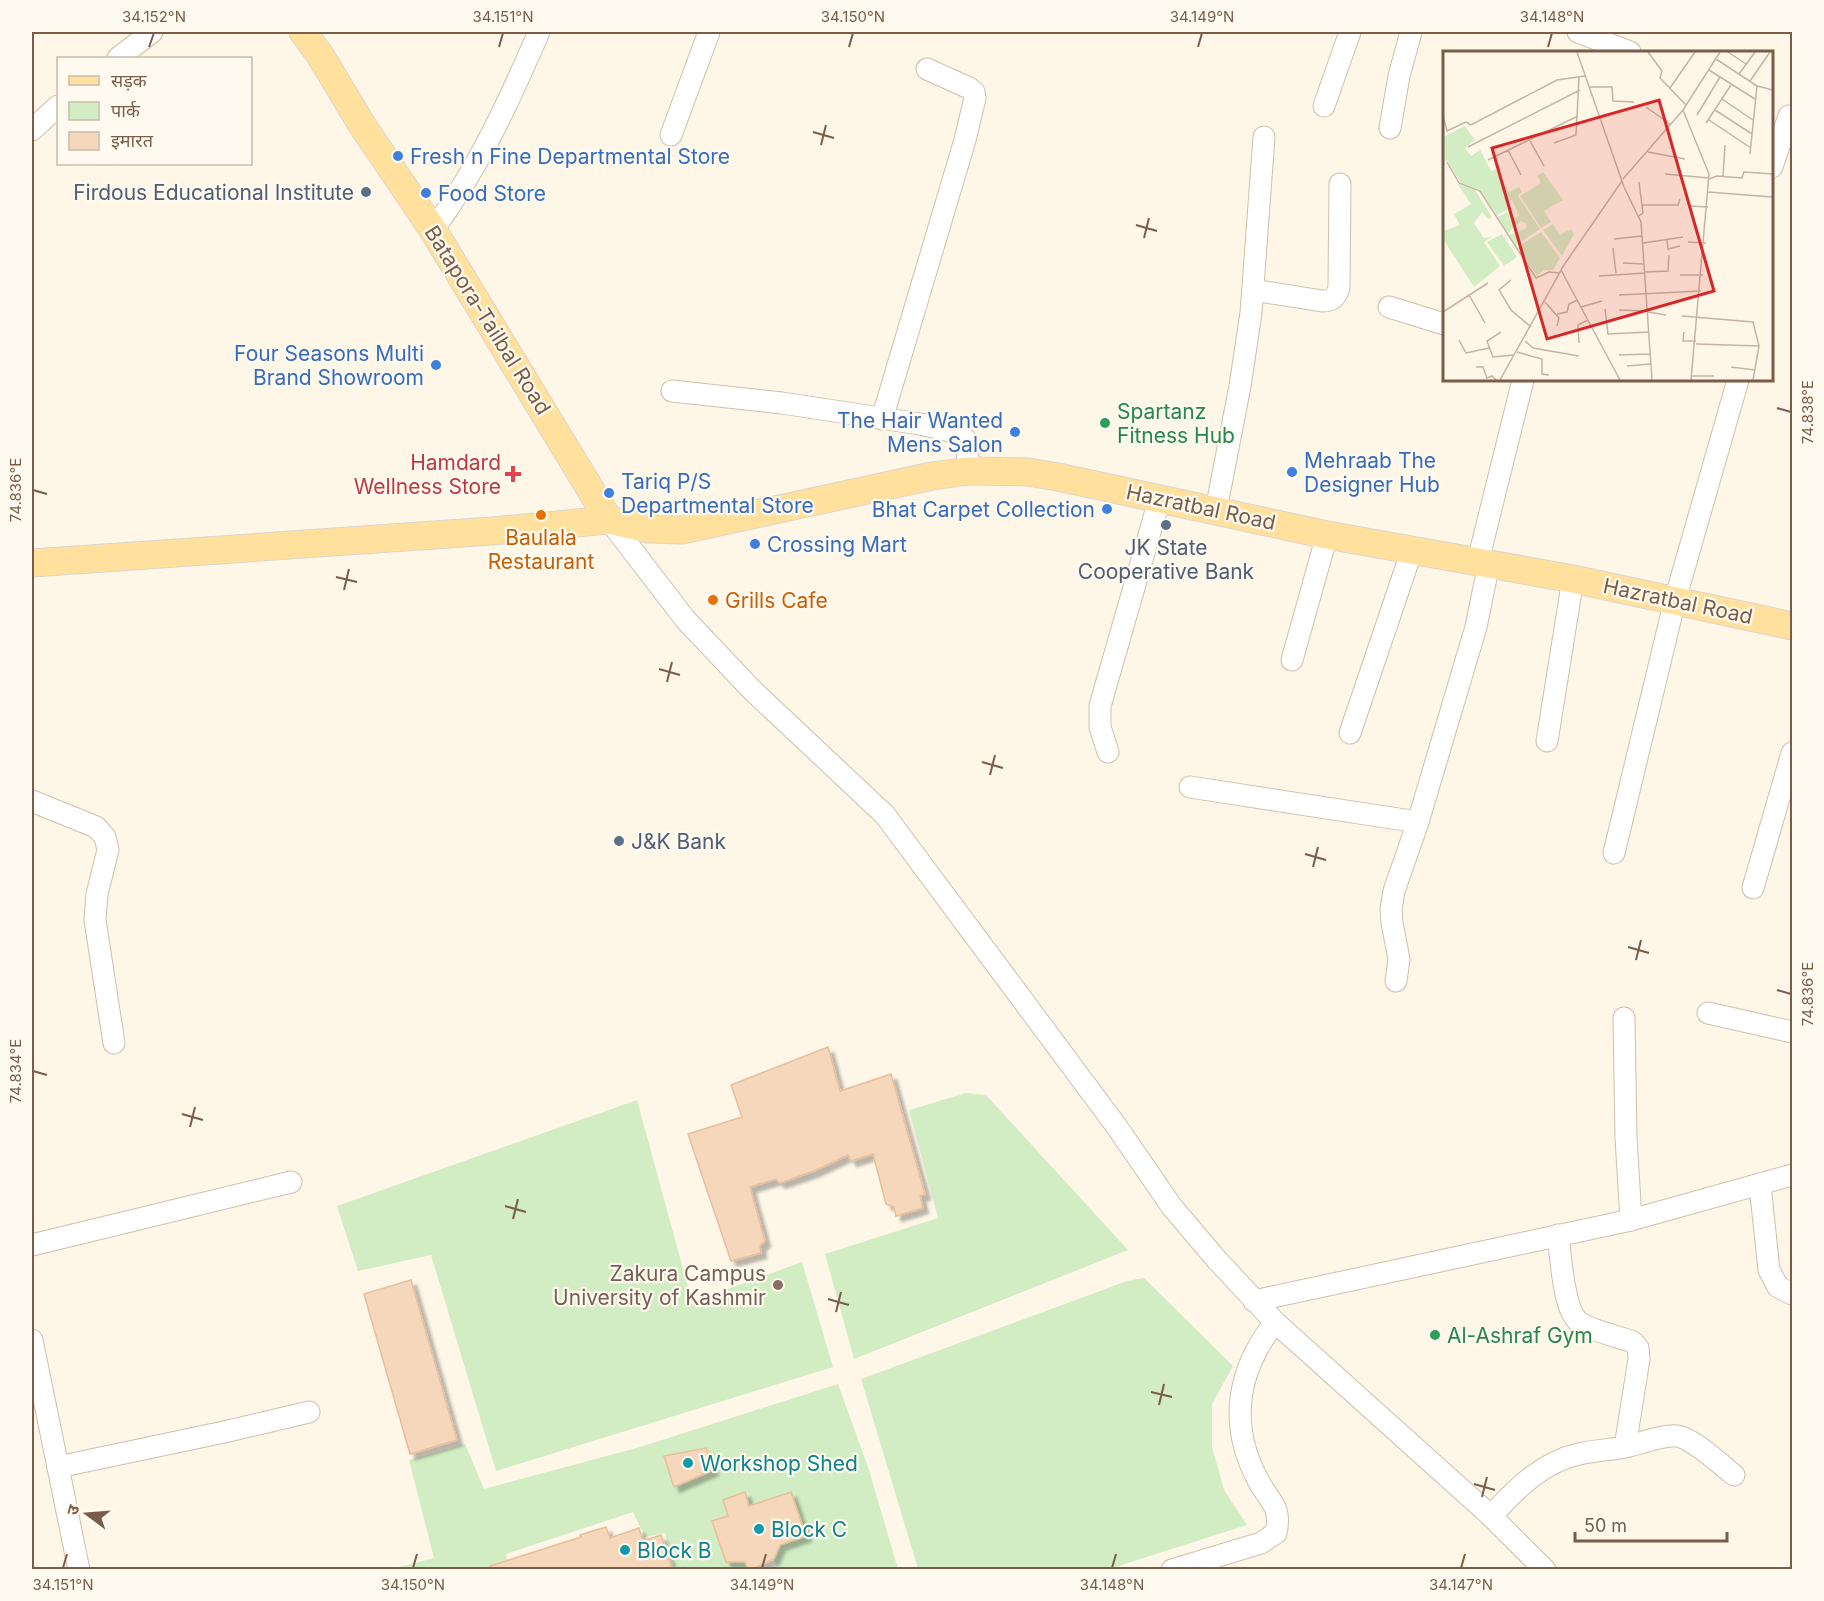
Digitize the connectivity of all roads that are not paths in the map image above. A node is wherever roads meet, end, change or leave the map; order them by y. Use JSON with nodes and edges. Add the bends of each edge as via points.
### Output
{"nodes":[{"id":1,"x":152,"y":32,"type":"edge"},
{"id":2,"x":303,"y":32,"type":"edge"},
{"id":3,"x":539,"y":32,"type":"edge"},
{"id":4,"x":709,"y":32,"type":"edge"},
{"id":5,"x":1350,"y":32,"type":"edge"},
{"id":6,"x":1411,"y":32,"type":"edge"},
{"id":7,"x":1578,"y":32,"type":"edge"},
{"id":8,"x":1627,"y":51,"type":"edge"},
{"id":9,"x":119,"y":57,"type":"edge"},
{"id":10,"x":927,"y":69,"type":"dead end"},
{"id":11,"x":1324,"y":106,"type":"dead end"},
{"id":12,"x":57,"y":107,"type":"edge"},
{"id":13,"x":1784,"y":114,"type":"edge"},
{"id":14,"x":1390,"y":128,"type":"dead end"},
{"id":15,"x":32,"y":130,"type":"edge"},
{"id":16,"x":671,"y":135,"type":"dead end"},
{"id":17,"x":1264,"y":137,"type":"dead end"},
{"id":18,"x":1773,"y":162,"type":"edge"},
{"id":19,"x":1340,"y":184,"type":"dead end"},
{"id":20,"x":433,"y":230,"type":"junction"},
{"id":21,"x":1253,"y":290,"type":"junction"},
{"id":22,"x":1389,"y":307,"type":"dead end"},
{"id":23,"x":1443,"y":324,"type":"edge"},
{"id":24,"x":1523,"y":381,"type":"edge"},
{"id":25,"x":1737,"y":381,"type":"edge"},
{"id":26,"x":672,"y":391,"type":"dead end"},
{"id":27,"x":882,"y":419,"type":"junction"},
{"id":28,"x":969,"y":471,"type":"junction"},
{"id":29,"x":1160,"y":497,"type":"junction"},
{"id":30,"x":1216,"y":510,"type":"junction"},
{"id":31,"x":609,"y":520,"type":"junction"},
{"id":32,"x":1327,"y":535,"type":"junction"},
{"id":33,"x":1412,"y":550,"type":"junction"},
{"id":34,"x":1484,"y":562,"type":"junction"},
{"id":35,"x":32,"y":563,"type":"edge"},
{"id":36,"x":1573,"y":579,"type":"junction"},
{"id":37,"x":1675,"y":600,"type":"junction"},
{"id":38,"x":1792,"y":626,"type":"edge"},
{"id":39,"x":1292,"y":660,"type":"dead end"},
{"id":40,"x":1350,"y":733,"type":"dead end"},
{"id":41,"x":1547,"y":741,"type":"dead end"},
{"id":42,"x":1108,"y":752,"type":"dead end"},
{"id":43,"x":1792,"y":753,"type":"edge"},
{"id":44,"x":1190,"y":787,"type":"dead end"},
{"id":45,"x":32,"y":801,"type":"edge"},
{"id":46,"x":1418,"y":822,"type":"junction"},
{"id":47,"x":1614,"y":853,"type":"dead end"},
{"id":48,"x":1753,"y":888,"type":"dead end"},
{"id":49,"x":1396,"y":981,"type":"dead end"},
{"id":50,"x":1708,"y":1013,"type":"dead end"},
{"id":51,"x":1624,"y":1018,"type":"dead end"},
{"id":52,"x":1792,"y":1032,"type":"edge"},
{"id":53,"x":114,"y":1043,"type":"dead end"},
{"id":54,"x":1792,"y":1175,"type":"edge"},
{"id":55,"x":291,"y":1182,"type":"dead end"},
{"id":56,"x":1760,"y":1185,"type":"junction"},
{"id":57,"x":1631,"y":1220,"type":"junction"},
{"id":58,"x":1558,"y":1235,"type":"junction"},
{"id":59,"x":32,"y":1245,"type":"edge"},
{"id":60,"x":1792,"y":1294,"type":"edge"},
{"id":61,"x":1254,"y":1300,"type":"junction"},
{"id":62,"x":1275,"y":1322,"type":"junction"},
{"id":63,"x":32,"y":1340,"type":"edge"},
{"id":64,"x":309,"y":1412,"type":"dead end"},
{"id":65,"x":1625,"y":1447,"type":"junction"},
{"id":66,"x":58,"y":1467,"type":"junction"},
{"id":67,"x":1734,"y":1475,"type":"dead end"},
{"id":68,"x":1491,"y":1516,"type":"junction"},
{"id":69,"x":79,"y":1569,"type":"edge"},
{"id":70,"x":1172,"y":1569,"type":"edge"},
{"id":71,"x":1545,"y":1569,"type":"edge"}],
"edges":[{"from":1,"to":9,"type":"street"},
{"from":2,"to":20,"type":"main road","name":"Batapora-Tailbal Road"},
{"from":3,"to":20,"type":"street","via":[[501,120]]},
{"from":4,"to":16,"type":"street"},
{"from":5,"to":11,"type":"street"},
{"from":6,"to":14,"type":"street"},
{"from":7,"to":8,"type":"street"},
{"from":10,"to":27,"type":"street","via":[[969,88],[975,98]]},
{"from":12,"to":15,"type":"street"},
{"from":13,"to":18,"type":"street"},
{"from":17,"to":21,"type":"street"},
{"from":19,"to":21,"type":"street","via":[[1339,288],[1335,298],[1322,301]]},
{"from":20,"to":31,"type":"main road","name":"Batapora-Tailbal Road"},
{"from":21,"to":30,"type":"street","via":[[1240,386]]},
{"from":22,"to":23,"type":"street"},
{"from":24,"to":34,"type":"street"},
{"from":25,"to":37,"type":"street"},
{"from":26,"to":27,"type":"street"},
{"from":27,"to":28,"type":"street","via":[[959,433],[966,440]]},
{"from":28,"to":29,"type":"main road","name":"Hazratbal Road","via":[[1028,472]]},
{"from":28,"to":31,"type":"main road","name":"Hazratbal Road","via":[[682,530],[648,529]]},
{"from":29,"to":30,"type":"main road","name":"Hazratbal Road"},
{"from":29,"to":42,"type":"street","via":[[1101,706],[1100,727]]},
{"from":30,"to":32,"type":"main road","name":"Hazratbal Road"},
{"from":31,"to":35,"type":"main road","name":"Hazratbal Road"},
{"from":31,"to":61,"type":"street","via":[[685,619],[751,689],[885,815],[1172,1207]]},
{"from":32,"to":33,"type":"main road","name":"Hazratbal Road"},
{"from":32,"to":39,"type":"street"},
{"from":33,"to":34,"type":"main road","name":"Hazratbal Road"},
{"from":33,"to":40,"type":"street"},
{"from":34,"to":36,"type":"main road","name":"Hazratbal Road"},
{"from":34,"to":46,"type":"street","via":[[1476,627]]},
{"from":36,"to":37,"type":"main road","name":"Hazratbal Road"},
{"from":36,"to":41,"type":"street"},
{"from":37,"to":38,"type":"main road","name":"Hazratbal Road"},
{"from":37,"to":47,"type":"street"},
{"from":43,"to":48,"type":"street"},
{"from":44,"to":46,"type":"street"},
{"from":45,"to":53,"type":"street","via":[[96,827],[105,837],[108,850],[95,920]]},
{"from":46,"to":49,"type":"street","via":[[1391,909],[1399,959]]},
{"from":50,"to":52,"type":"street"},
{"from":51,"to":57,"type":"street"},
{"from":54,"to":56,"type":"street"},
{"from":55,"to":59,"type":"street"},
{"from":56,"to":57,"type":"street"},
{"from":56,"to":60,"type":"street","via":[[1769,1270],[1778,1287]]},
{"from":57,"to":58,"type":"street"},
{"from":58,"to":61,"type":"street"},
{"from":58,"to":65,"type":"street","via":[[1572,1315],[1580,1323],[1633,1342],[1638,1348]]},
{"from":61,"to":62,"type":"street"},
{"from":62,"to":68,"type":"street"},
{"from":62,"to":70,"type":"street","via":[[1250,1363],[1239,1410],[1240,1430],[1251,1468],[1280,1518],[1276,1533],[1261,1543]]},
{"from":63,"to":66,"type":"street"},
{"from":64,"to":66,"type":"street"},
{"from":65,"to":67,"type":"street","via":[[1676,1436],[1687,1439]]},
{"from":65,"to":68,"type":"street","via":[[1555,1461],[1528,1478]]},
{"from":66,"to":69,"type":"street"},
{"from":68,"to":71,"type":"street"}]}
